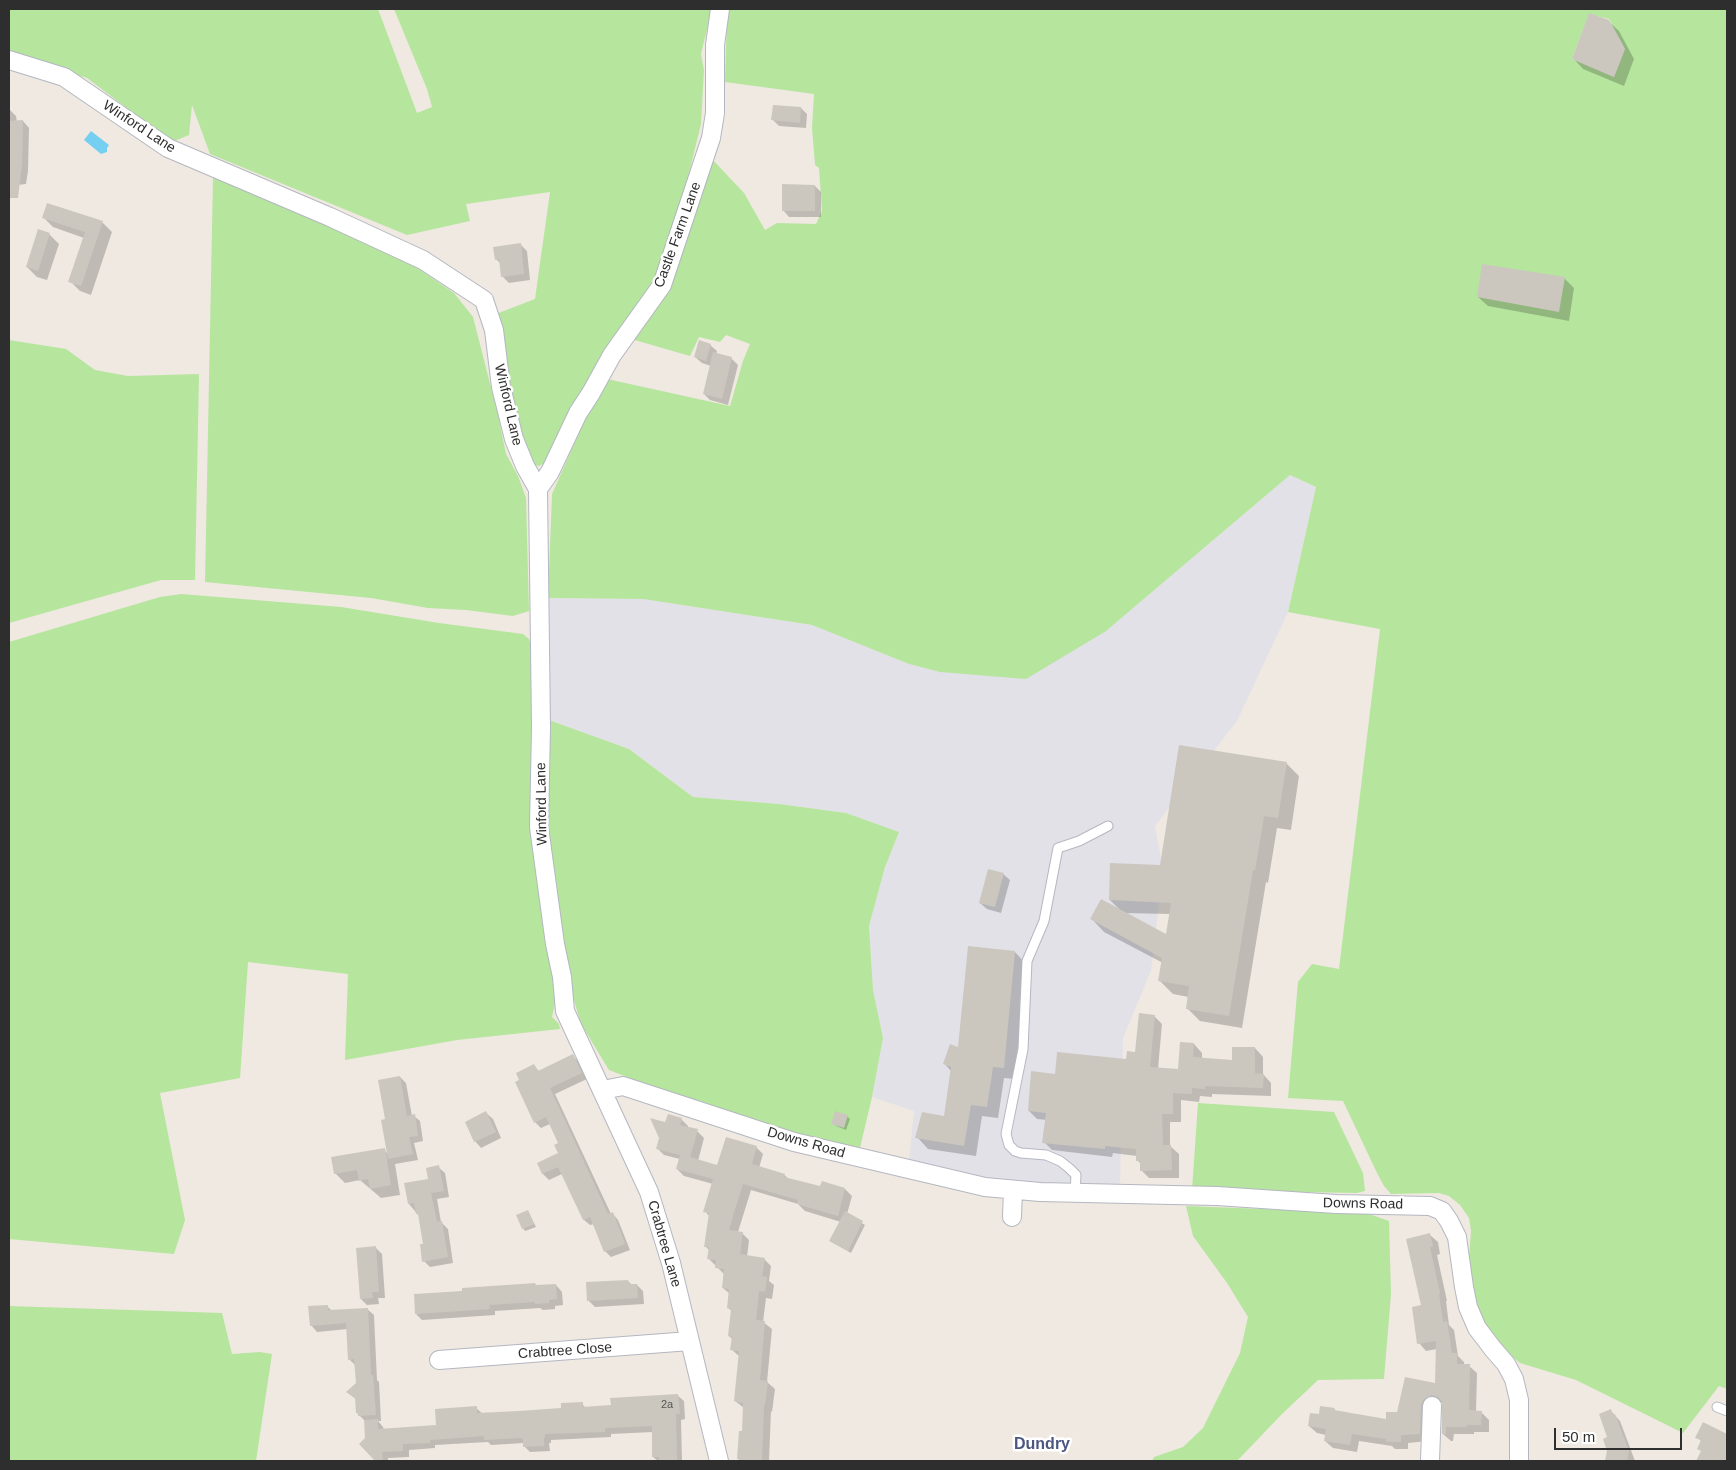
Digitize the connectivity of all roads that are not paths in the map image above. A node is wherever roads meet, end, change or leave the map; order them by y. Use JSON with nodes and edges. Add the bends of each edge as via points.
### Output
{"nodes":[{"id":1,"x":720,"y":9,"type":"edge"},
{"id":2,"x":9,"y":60,"type":"edge"},
{"id":3,"x":538,"y":489,"type":"junction"},
{"id":4,"x":1108,"y":826,"type":"dead end"},
{"id":5,"x":577,"y":1037,"type":"joint"},
{"id":6,"x":603,"y":1090,"type":"junction"},
{"id":7,"x":1013,"y":1190,"type":"junction"},
{"id":8,"x":1076,"y":1193,"type":"junction"},
{"id":9,"x":1012,"y":1216,"type":"dead end"},
{"id":10,"x":690,"y":1341,"type":"junction"},
{"id":11,"x":439,"y":1360,"type":"dead end"},
{"id":12,"x":1432,"y":1406,"type":"dead end"},
{"id":13,"x":1717,"y":1407,"type":"dead end"},
{"id":14,"x":1727,"y":1411,"type":"edge"},
{"id":15,"x":719,"y":1461,"type":"edge"},
{"id":16,"x":1430,"y":1461,"type":"edge"},
{"id":17,"x":1519,"y":1461,"type":"edge"}],
"edges":[{"from":1,"to":3,"type":"street","name":"Castle Farm Lane","via":[[711,138],[662,285],[612,355]]},
{"from":2,"to":3,"type":"street","name":"Winford Lane","via":[[64,77],[168,148],[423,260],[484,300],[494,330],[501,387],[514,440]]},
{"from":3,"to":5,"type":"street","name":"Winford Lane","via":[[542,727],[539,827],[565,1011]]},
{"from":4,"to":8,"type":"lane","via":[[1058,848],[1044,921],[1027,961],[1022,1049],[1006,1134],[1015,1151],[1046,1155],[1070,1168],[1076,1175]]},
{"from":5,"to":6,"type":"street","name":"Crabtree Lane"},
{"from":6,"to":7,"type":"street","name":"Downs Road","via":[[623,1086],[794,1142],[985,1187]]},
{"from":6,"to":10,"type":"street","name":"Crabtree Lane","via":[[649,1192]]},
{"from":7,"to":8,"type":"street","name":"Downs Road"},
{"from":7,"to":9,"type":"street"},
{"from":8,"to":17,"type":"street","name":"Downs Road","via":[[1402,1204],[1430,1206],[1442,1211],[1457,1237],[1468,1307],[1477,1328],[1514,1379],[1518,1400]]},
{"from":10,"to":11,"type":"street","name":"Crabtree Close"},
{"from":10,"to":15,"type":"street","name":"Crabtree Lane"},
{"from":12,"to":16,"type":"street"},
{"from":13,"to":14,"type":"lane"}]}
